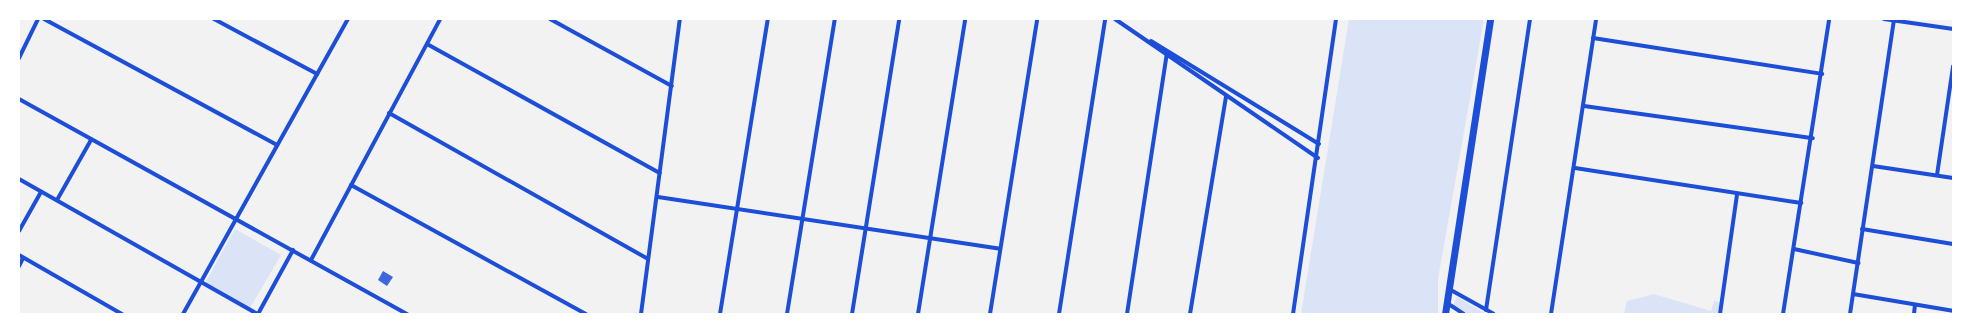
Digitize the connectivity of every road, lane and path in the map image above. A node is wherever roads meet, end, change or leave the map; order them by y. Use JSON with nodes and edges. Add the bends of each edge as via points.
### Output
{"nodes":[{"id":1,"x":38,"y":19,"type":"edge"},
{"id":2,"x":44,"y":19,"type":"edge"},
{"id":3,"x":214,"y":19,"type":"edge"},
{"id":4,"x":348,"y":19,"type":"edge"},
{"id":5,"x":440,"y":19,"type":"edge"},
{"id":6,"x":550,"y":19,"type":"edge"},
{"id":7,"x":680,"y":19,"type":"edge"},
{"id":8,"x":768,"y":19,"type":"edge"},
{"id":9,"x":835,"y":19,"type":"edge"},
{"id":10,"x":899,"y":19,"type":"edge"},
{"id":11,"x":965,"y":19,"type":"edge"},
{"id":12,"x":1037,"y":19,"type":"edge"},
{"id":13,"x":1105,"y":19,"type":"edge"},
{"id":14,"x":1115,"y":19,"type":"edge"},
{"id":15,"x":1336,"y":19,"type":"edge"},
{"id":16,"x":1490,"y":19,"type":"edge"},
{"id":17,"x":1530,"y":19,"type":"edge"},
{"id":18,"x":1596,"y":19,"type":"edge"},
{"id":19,"x":1829,"y":19,"type":"edge"},
{"id":20,"x":1884,"y":19,"type":"edge"},
{"id":21,"x":1894,"y":21,"type":"junction"},
{"id":22,"x":1953,"y":29,"type":"edge"},
{"id":23,"x":1593,"y":38,"type":"junction"},
{"id":24,"x":427,"y":44,"type":"junction"},
{"id":25,"x":1167,"y":54,"type":"junction"},
{"id":26,"x":19,"y":58,"type":"edge"},
{"id":27,"x":1953,"y":66,"type":"edge"},
{"id":28,"x":317,"y":74,"type":"junction"},
{"id":29,"x":1822,"y":74,"type":"junction"},
{"id":30,"x":672,"y":86,"type":"junction"},
{"id":31,"x":1226,"y":96,"type":"junction"},
{"id":32,"x":19,"y":99,"type":"edge"},
{"id":33,"x":1584,"y":106,"type":"junction"},
{"id":34,"x":389,"y":113,"type":"junction"},
{"id":35,"x":1812,"y":138,"type":"junction"},
{"id":36,"x":91,"y":140,"type":"junction"},
{"id":37,"x":277,"y":144,"type":"junction"},
{"id":38,"x":1319,"y":144,"type":"junction"},
{"id":39,"x":1318,"y":158,"type":"junction"},
{"id":40,"x":1873,"y":166,"type":"junction"},
{"id":41,"x":1575,"y":168,"type":"junction"},
{"id":42,"x":660,"y":173,"type":"junction"},
{"id":43,"x":1937,"y":175,"type":"junction"},
{"id":44,"x":1953,"y":178,"type":"edge"},
{"id":45,"x":19,"y":179,"type":"edge"},
{"id":46,"x":351,"y":185,"type":"junction"},
{"id":47,"x":41,"y":192,"type":"junction"},
{"id":48,"x":1737,"y":194,"type":"junction"},
{"id":49,"x":658,"y":197,"type":"junction"},
{"id":50,"x":57,"y":200,"type":"junction"},
{"id":51,"x":1801,"y":203,"type":"junction"},
{"id":52,"x":738,"y":208,"type":"junction"},
{"id":53,"x":800,"y":217,"type":"junction"},
{"id":54,"x":238,"y":220,"type":"junction"},
{"id":55,"x":865,"y":227,"type":"junction"},
{"id":56,"x":1862,"y":229,"type":"junction"},
{"id":57,"x":19,"y":231,"type":"edge"},
{"id":58,"x":930,"y":236,"type":"junction"},
{"id":59,"x":1953,"y":244,"type":"edge"},
{"id":60,"x":1000,"y":249,"type":"junction"},
{"id":61,"x":1794,"y":249,"type":"junction"},
{"id":62,"x":292,"y":250,"type":"junction"},
{"id":63,"x":19,"y":255,"type":"edge"},
{"id":64,"x":23,"y":258,"type":"junction"},
{"id":65,"x":648,"y":259,"type":"junction"},
{"id":66,"x":311,"y":260,"type":"junction"},
{"id":67,"x":1858,"y":263,"type":"junction"},
{"id":68,"x":19,"y":266,"type":"edge"},
{"id":69,"x":202,"y":282,"type":"junction"},
{"id":70,"x":1449,"y":289,"type":"junction"},
{"id":71,"x":1853,"y":294,"type":"junction"},
{"id":72,"x":1446,"y":303,"type":"junction"},
{"id":73,"x":1915,"y":305,"type":"junction"},
{"id":74,"x":1486,"y":310,"type":"junction"},
{"id":75,"x":1953,"y":311,"type":"edge"},
{"id":76,"x":122,"y":314,"type":"edge"},
{"id":77,"x":183,"y":314,"type":"edge"},
{"id":78,"x":258,"y":314,"type":"edge"},
{"id":79,"x":408,"y":314,"type":"edge"},
{"id":80,"x":586,"y":314,"type":"edge"},
{"id":81,"x":641,"y":314,"type":"edge"},
{"id":82,"x":720,"y":314,"type":"edge"},
{"id":83,"x":787,"y":314,"type":"edge"},
{"id":84,"x":852,"y":314,"type":"edge"},
{"id":85,"x":918,"y":314,"type":"edge"},
{"id":86,"x":990,"y":314,"type":"edge"},
{"id":87,"x":1060,"y":314,"type":"edge"},
{"id":88,"x":1127,"y":314,"type":"edge"},
{"id":89,"x":1190,"y":314,"type":"edge"},
{"id":90,"x":1293,"y":314,"type":"edge"},
{"id":91,"x":1445,"y":314,"type":"edge"},
{"id":92,"x":1464,"y":314,"type":"edge"},
{"id":93,"x":1494,"y":314,"type":"edge"},
{"id":94,"x":1551,"y":314,"type":"edge"},
{"id":95,"x":1720,"y":314,"type":"edge"},
{"id":96,"x":1784,"y":314,"type":"edge"},
{"id":97,"x":1850,"y":314,"type":"edge"},
{"id":98,"x":1914,"y":314,"type":"edge"}],
"edges":[{"from":1,"to":26,"type":"street"},
{"from":2,"to":37,"type":"street"},
{"from":3,"to":28,"type":"street"},
{"from":4,"to":28,"type":"street"},
{"from":5,"to":24,"type":"street"},
{"from":6,"to":30,"type":"street"},
{"from":7,"to":30,"type":"street"},
{"from":8,"to":52,"type":"street"},
{"from":9,"to":53,"type":"street"},
{"from":10,"to":55,"type":"street"},
{"from":11,"to":58,"type":"street"},
{"from":12,"to":60,"type":"street"},
{"from":13,"to":87,"type":"street"},
{"from":14,"to":25,"type":"street"},
{"from":14,"to":38,"type":"street"},
{"from":15,"to":38,"type":"street"},
{"from":16,"to":70,"type":"main road"},
{"from":17,"to":74,"type":"street"},
{"from":18,"to":23,"type":"street"},
{"from":19,"to":29,"type":"street"},
{"from":20,"to":21,"type":"street"},
{"from":21,"to":22,"type":"street"},
{"from":21,"to":40,"type":"street"},
{"from":23,"to":29,"type":"street"},
{"from":23,"to":33,"type":"street"},
{"from":24,"to":34,"type":"street"},
{"from":24,"to":42,"type":"street"},
{"from":25,"to":31,"type":"street"},
{"from":25,"to":88,"type":"street"},
{"from":27,"to":43,"type":"street"},
{"from":28,"to":37,"type":"street"},
{"from":29,"to":35,"type":"street"},
{"from":30,"to":42,"type":"street"},
{"from":31,"to":39,"type":"street"},
{"from":31,"to":89,"type":"street"},
{"from":32,"to":36,"type":"street"},
{"from":33,"to":35,"type":"street"},
{"from":33,"to":41,"type":"street"},
{"from":34,"to":46,"type":"street"},
{"from":34,"to":65,"type":"street"},
{"from":35,"to":51,"type":"street"},
{"from":36,"to":50,"type":"street"},
{"from":36,"to":54,"type":"street"},
{"from":37,"to":54,"type":"street"},
{"from":38,"to":39,"type":"street"},
{"from":39,"to":90,"type":"street"},
{"from":40,"to":43,"type":"street"},
{"from":40,"to":56,"type":"street"},
{"from":41,"to":48,"type":"street"},
{"from":41,"to":94,"type":"street"},
{"from":42,"to":49,"type":"street"},
{"from":43,"to":44,"type":"street"},
{"from":45,"to":47,"type":"street"},
{"from":46,"to":66,"type":"street"},
{"from":46,"to":80,"type":"street"},
{"from":47,"to":50,"type":"street"},
{"from":47,"to":57,"type":"street"},
{"from":48,"to":51,"type":"street"},
{"from":48,"to":95,"type":"street"},
{"from":49,"to":52,"type":"street"},
{"from":49,"to":65,"type":"street"},
{"from":50,"to":69,"type":"street"},
{"from":51,"to":61,"type":"street"},
{"from":52,"to":53,"type":"street"},
{"from":52,"to":82,"type":"street"},
{"from":53,"to":55,"type":"street"},
{"from":53,"to":83,"type":"street"},
{"from":54,"to":62,"type":"street"},
{"from":54,"to":69,"type":"street"},
{"from":55,"to":58,"type":"street"},
{"from":55,"to":84,"type":"street"},
{"from":56,"to":59,"type":"street"},
{"from":56,"to":67,"type":"street"},
{"from":58,"to":60,"type":"street"},
{"from":58,"to":85,"type":"street"},
{"from":60,"to":86,"type":"street"},
{"from":61,"to":67,"type":"street"},
{"from":61,"to":96,"type":"street"},
{"from":62,"to":66,"type":"street"},
{"from":62,"to":78,"type":"street"},
{"from":63,"to":64,"type":"street"},
{"from":64,"to":68,"type":"street"},
{"from":64,"to":76,"type":"street"},
{"from":65,"to":81,"type":"street"},
{"from":66,"to":79,"type":"street"},
{"from":67,"to":71,"type":"street"},
{"from":69,"to":77,"type":"street"},
{"from":69,"to":78,"type":"street"},
{"from":70,"to":72,"type":"main road"},
{"from":70,"to":74,"type":"street"},
{"from":71,"to":73,"type":"street"},
{"from":71,"to":97,"type":"street"},
{"from":72,"to":91,"type":"main road"},
{"from":72,"to":92,"type":"street"},
{"from":73,"to":75,"type":"street"},
{"from":73,"to":98,"type":"street"},
{"from":74,"to":93,"type":"street"}]}
